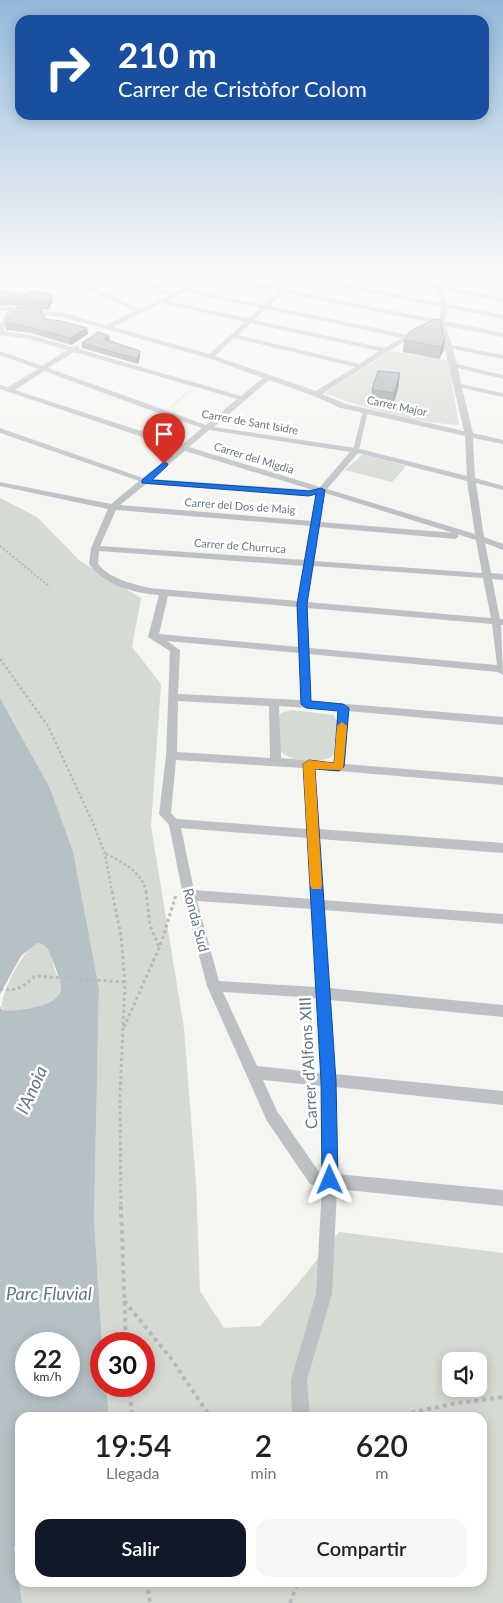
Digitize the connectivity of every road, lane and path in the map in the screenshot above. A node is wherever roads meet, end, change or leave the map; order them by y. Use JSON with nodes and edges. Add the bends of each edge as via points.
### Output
{"nodes":[{"id":1,"x":0,"y":354,"type":"edge"},
{"id":2,"x":66,"y":354,"type":"edge"},
{"id":3,"x":89,"y":354,"type":"edge"},
{"id":4,"x":199,"y":354,"type":"edge"},
{"id":5,"x":213,"y":354,"type":"edge"},
{"id":6,"x":309,"y":354,"type":"edge"},
{"id":7,"x":379,"y":354,"type":"edge"},
{"id":8,"x":451,"y":354,"type":"edge"},
{"id":9,"x":487,"y":354,"type":"edge"},
{"id":10,"x":210,"y":357,"type":"junction"},
{"id":11,"x":503,"y":357,"type":"edge"},
{"id":12,"x":453,"y":365,"type":"junction"},
{"id":13,"x":361,"y":366,"type":"junction"},
{"id":14,"x":43,"y":369,"type":"junction"},
{"id":15,"x":268,"y":377,"type":"junction"},
{"id":16,"x":503,"y":377,"type":"edge"},
{"id":17,"x":196,"y":385,"type":"junction"},
{"id":18,"x":457,"y":385,"type":"junction"},
{"id":19,"x":0,"y":387,"type":"edge"},
{"id":20,"x":9,"y":390,"type":"junction"},
{"id":21,"x":317,"y":394,"type":"junction"},
{"id":22,"x":503,"y":395,"type":"edge"},
{"id":23,"x":243,"y":399,"type":"junction"},
{"id":24,"x":366,"y":411,"type":"junction"},
{"id":25,"x":165,"y":414,"type":"junction"},
{"id":26,"x":208,"y":428,"type":"junction"},
{"id":27,"x":0,"y":430,"type":"edge"},
{"id":28,"x":469,"y":434,"type":"junction"},
{"id":29,"x":154,"y":438,"type":"junction"},
{"id":30,"x":503,"y":442,"type":"edge"},
{"id":31,"x":184,"y":448,"type":"junction"},
{"id":32,"x":356,"y":450,"type":"junction"},
{"id":33,"x":471,"y":480,"type":"junction"},
{"id":34,"x":145,"y":482,"type":"junction"},
{"id":35,"x":0,"y":484,"type":"edge"},
{"id":36,"x":503,"y":488,"type":"edge"},
{"id":37,"x":321,"y":490,"type":"junction"},
{"id":38,"x":113,"y":507,"type":"junction"},
{"id":39,"x":315,"y":523,"type":"junction"},
{"id":40,"x":480,"y":538,"type":"junction"},
{"id":41,"x":0,"y":546,"type":"edge"},
{"id":42,"x":503,"y":547,"type":"edge"},
{"id":43,"x":95,"y":548,"type":"junction"},
{"id":44,"x":309,"y":562,"type":"junction"},
{"id":45,"x":488,"y":576,"type":"junction"},
{"id":46,"x":503,"y":577,"type":"edge"},
{"id":47,"x":50,"y":587,"type":"dead end"},
{"id":48,"x":164,"y":593,"type":"junction"},
{"id":49,"x":302,"y":604,"type":"junction"},
{"id":50,"x":500,"y":622,"type":"edge"},
{"id":51,"x":154,"y":637,"type":"junction"},
{"id":52,"x":304,"y":651,"type":"junction"},
{"id":53,"x":0,"y":659,"type":"edge"},
{"id":54,"x":503,"y":670,"type":"edge"},
{"id":55,"x":174,"y":697,"type":"junction"},
{"id":56,"x":274,"y":703,"type":"junction"},
{"id":57,"x":306,"y":704,"type":"junction"},
{"id":58,"x":343,"y":708,"type":"junction"},
{"id":59,"x":503,"y":721,"type":"edge"},
{"id":60,"x":171,"y":756,"type":"junction"},
{"id":61,"x":276,"y":762,"type":"junction"},
{"id":62,"x":309,"y":764,"type":"junction"},
{"id":63,"x":339,"y":767,"type":"junction"},
{"id":64,"x":503,"y":781,"type":"edge"},
{"id":65,"x":174,"y":823,"type":"junction"},
{"id":66,"x":314,"y":833,"type":"junction"},
{"id":67,"x":503,"y":848,"type":"edge"},
{"id":68,"x":105,"y":854,"type":"junction"},
{"id":69,"x":183,"y":894,"type":"junction"},
{"id":70,"x":317,"y":906,"type":"junction"},
{"id":71,"x":503,"y":919,"type":"edge"},
{"id":72,"x":159,"y":947,"type":"junction"},
{"id":73,"x":125,"y":982,"type":"junction"},
{"id":74,"x":214,"y":986,"type":"junction"},
{"id":75,"x":0,"y":989,"type":"edge"},
{"id":76,"x":322,"y":993,"type":"junction"},
{"id":77,"x":503,"y":1011,"type":"edge"},
{"id":78,"x":123,"y":1028,"type":"junction"},
{"id":79,"x":251,"y":1072,"type":"junction"},
{"id":80,"x":328,"y":1081,"type":"junction"},
{"id":81,"x":503,"y":1098,"type":"edge"},
{"id":82,"x":330,"y":1180,"type":"junction"},
{"id":83,"x":503,"y":1198,"type":"edge"},
{"id":84,"x":123,"y":1300,"type":"junction"},
{"id":85,"x":125,"y":1332,"type":"edge"},
{"id":86,"x":131,"y":1397,"type":"edge"},
{"id":87,"x":503,"y":1397,"type":"edge"},
{"id":88,"x":132,"y":1412,"type":"edge"},
{"id":89,"x":207,"y":1412,"type":"edge"},
{"id":90,"x":301,"y":1412,"type":"edge"},
{"id":91,"x":415,"y":1412,"type":"edge"},
{"id":92,"x":148,"y":1587,"type":"edge"},
{"id":93,"x":296,"y":1587,"type":"edge"},
{"id":94,"x":150,"y":1603,"type":"edge"},
{"id":95,"x":290,"y":1603,"type":"edge"}],
"edges":[{"from":1,"to":14,"type":"street","name":"Carrer de Sant Isidre"},
{"from":2,"to":14,"type":"street"},
{"from":3,"to":17,"type":"street"},
{"from":4,"to":10,"type":"street","name":"Carrer Major"},
{"from":5,"to":10,"type":"street"},
{"from":6,"to":13,"type":"street"},
{"from":7,"to":13,"type":"street"},
{"from":8,"to":12,"type":"street"},
{"from":9,"to":11,"type":"street"},
{"from":10,"to":15,"type":"street","name":"Carrer Major"},
{"from":12,"to":16,"type":"street"},
{"from":12,"to":18,"type":"street"},
{"from":13,"to":21,"type":"street"},
{"from":14,"to":20,"type":"street"},
{"from":14,"to":25,"type":"street","name":"Carrer de Sant Isidre"},
{"from":15,"to":21,"type":"street","name":"Carrer Major"},
{"from":15,"to":23,"type":"street"},
{"from":17,"to":23,"type":"street"},
{"from":17,"to":25,"type":"path"},
{"from":18,"to":22,"type":"street"},
{"from":18,"to":28,"type":"street"},
{"from":19,"to":20,"type":"street","name":"Carrer del Migdia"},
{"from":20,"to":29,"type":"street","name":"Carrer del Migdia"},
{"from":21,"to":24,"type":"street","name":"Carrer Major"},
{"from":23,"to":26,"type":"street"},
{"from":24,"to":28,"type":"street","name":"Carrer Major"},
{"from":24,"to":32,"type":"street"},
{"from":25,"to":26,"type":"street","name":"Carrer de Sant Isidre"},
{"from":25,"to":29,"type":"street","via":[[155,423]]},
{"from":26,"to":31,"type":"street"},
{"from":26,"to":32,"type":"street","name":"Carrer de Sant Isidre"},
{"from":27,"to":34,"type":"street"},
{"from":28,"to":30,"type":"street","name":"Carrer Major"},
{"from":28,"to":33,"type":"street"},
{"from":29,"to":31,"type":"street","name":"Carrer del Migdia"},
{"from":31,"to":34,"type":"street"},
{"from":31,"to":37,"type":"street","name":"Carrer del Migdia"},
{"from":32,"to":33,"type":"street","name":"Carrer de Sant Isidre"},
{"from":32,"to":37,"type":"street"},
{"from":33,"to":36,"type":"street","name":"Carrer de Sant Isidre"},
{"from":33,"to":40,"type":"street"},
{"from":34,"to":37,"type":"street","via":[[309,494]]},
{"from":34,"to":38,"type":"street"},
{"from":35,"to":38,"type":"street","name":"Carrer del Dos de Maig"},
{"from":37,"to":39,"type":"street"},
{"from":37,"to":40,"type":"street","name":"Carrer del Migdia"},
{"from":38,"to":39,"type":"street","name":"Carrer del Dos de Maig"},
{"from":38,"to":43,"type":"street"},
{"from":39,"to":40,"type":"street","name":"Carrer del Dos de Maig"},
{"from":39,"to":44,"type":"street"},
{"from":40,"to":42,"type":"street","name":"Carrer del Migdia"},
{"from":40,"to":45,"type":"street"},
{"from":41,"to":47,"type":"path"},
{"from":43,"to":44,"type":"street","name":"Carrer de Churruca"},
{"from":43,"to":48,"type":"street","via":[[93,564],[101,573],[125,585]]},
{"from":44,"to":45,"type":"street","name":"Carrer de Churruca"},
{"from":44,"to":49,"type":"street"},
{"from":45,"to":46,"type":"street","name":"Carrer de Churruca"},
{"from":45,"to":50,"type":"street"},
{"from":48,"to":49,"type":"street"},
{"from":48,"to":51,"type":"street"},
{"from":49,"to":50,"type":"street"},
{"from":49,"to":52,"type":"street"},
{"from":50,"to":54,"type":"street"},
{"from":51,"to":52,"type":"street"},
{"from":51,"to":55,"type":"street","name":"Ronda Sud","via":[[174,650]]},
{"from":52,"to":54,"type":"street"},
{"from":52,"to":57,"type":"street"},
{"from":53,"to":68,"type":"path","via":[[48,726]]},
{"from":55,"to":56,"type":"street"},
{"from":55,"to":60,"type":"street","name":"Ronda Sud"},
{"from":56,"to":57,"type":"street"},
{"from":56,"to":61,"type":"street"},
{"from":57,"to":58,"type":"street"},
{"from":58,"to":59,"type":"street"},
{"from":58,"to":63,"type":"street"},
{"from":60,"to":61,"type":"street"},
{"from":60,"to":65,"type":"street","name":"Ronda Sud","via":[[165,814]]},
{"from":61,"to":62,"type":"street"},
{"from":62,"to":63,"type":"street"},
{"from":62,"to":66,"type":"street","name":"Carrer d'Alfons XIII"},
{"from":63,"to":64,"type":"street"},
{"from":65,"to":66,"type":"street"},
{"from":65,"to":69,"type":"street","name":"Ronda Sud"},
{"from":66,"to":67,"type":"street"},
{"from":66,"to":70,"type":"street","name":"Carrer d'Alfons XIII"},
{"from":68,"to":72,"type":"path","via":[[120,860],[140,877],[146,888],[151,934]]},
{"from":68,"to":73,"type":"path","via":[[121,936]]},
{"from":69,"to":70,"type":"street"},
{"from":69,"to":72,"type":"path"},
{"from":69,"to":74,"type":"street","name":"Ronda Sud"},
{"from":70,"to":71,"type":"street"},
{"from":70,"to":76,"type":"street","name":"Carrer d'Alfons XIII"},
{"from":72,"to":78,"type":"path"},
{"from":73,"to":75,"type":"path","via":[[35,976],[14,992]]},
{"from":73,"to":78,"type":"path"},
{"from":74,"to":76,"type":"street"},
{"from":74,"to":79,"type":"street","name":"Ronda Sud"},
{"from":76,"to":77,"type":"street"},
{"from":76,"to":80,"type":"street","name":"Carrer d'Alfons XIII"},
{"from":78,"to":84,"type":"path","via":[[120,1161]]},
{"from":79,"to":80,"type":"street"},
{"from":79,"to":82,"type":"street","name":"Ronda Sud","via":[[272,1116],[315,1179]]},
{"from":80,"to":81,"type":"street"},
{"from":80,"to":82,"type":"street","name":"Carrer d'Alfons XIII"},
{"from":82,"to":83,"type":"street"},
{"from":82,"to":90,"type":"street","name":"Carrer d'Alfons XIII","via":[[324,1294],[299,1380]]},
{"from":84,"to":85,"type":"path"},
{"from":84,"to":89,"type":"path","via":[[150,1330]]},
{"from":86,"to":88,"type":"path"},
{"from":87,"to":91,"type":"path"},
{"from":92,"to":94,"type":"path"},
{"from":93,"to":95,"type":"path"}]}
